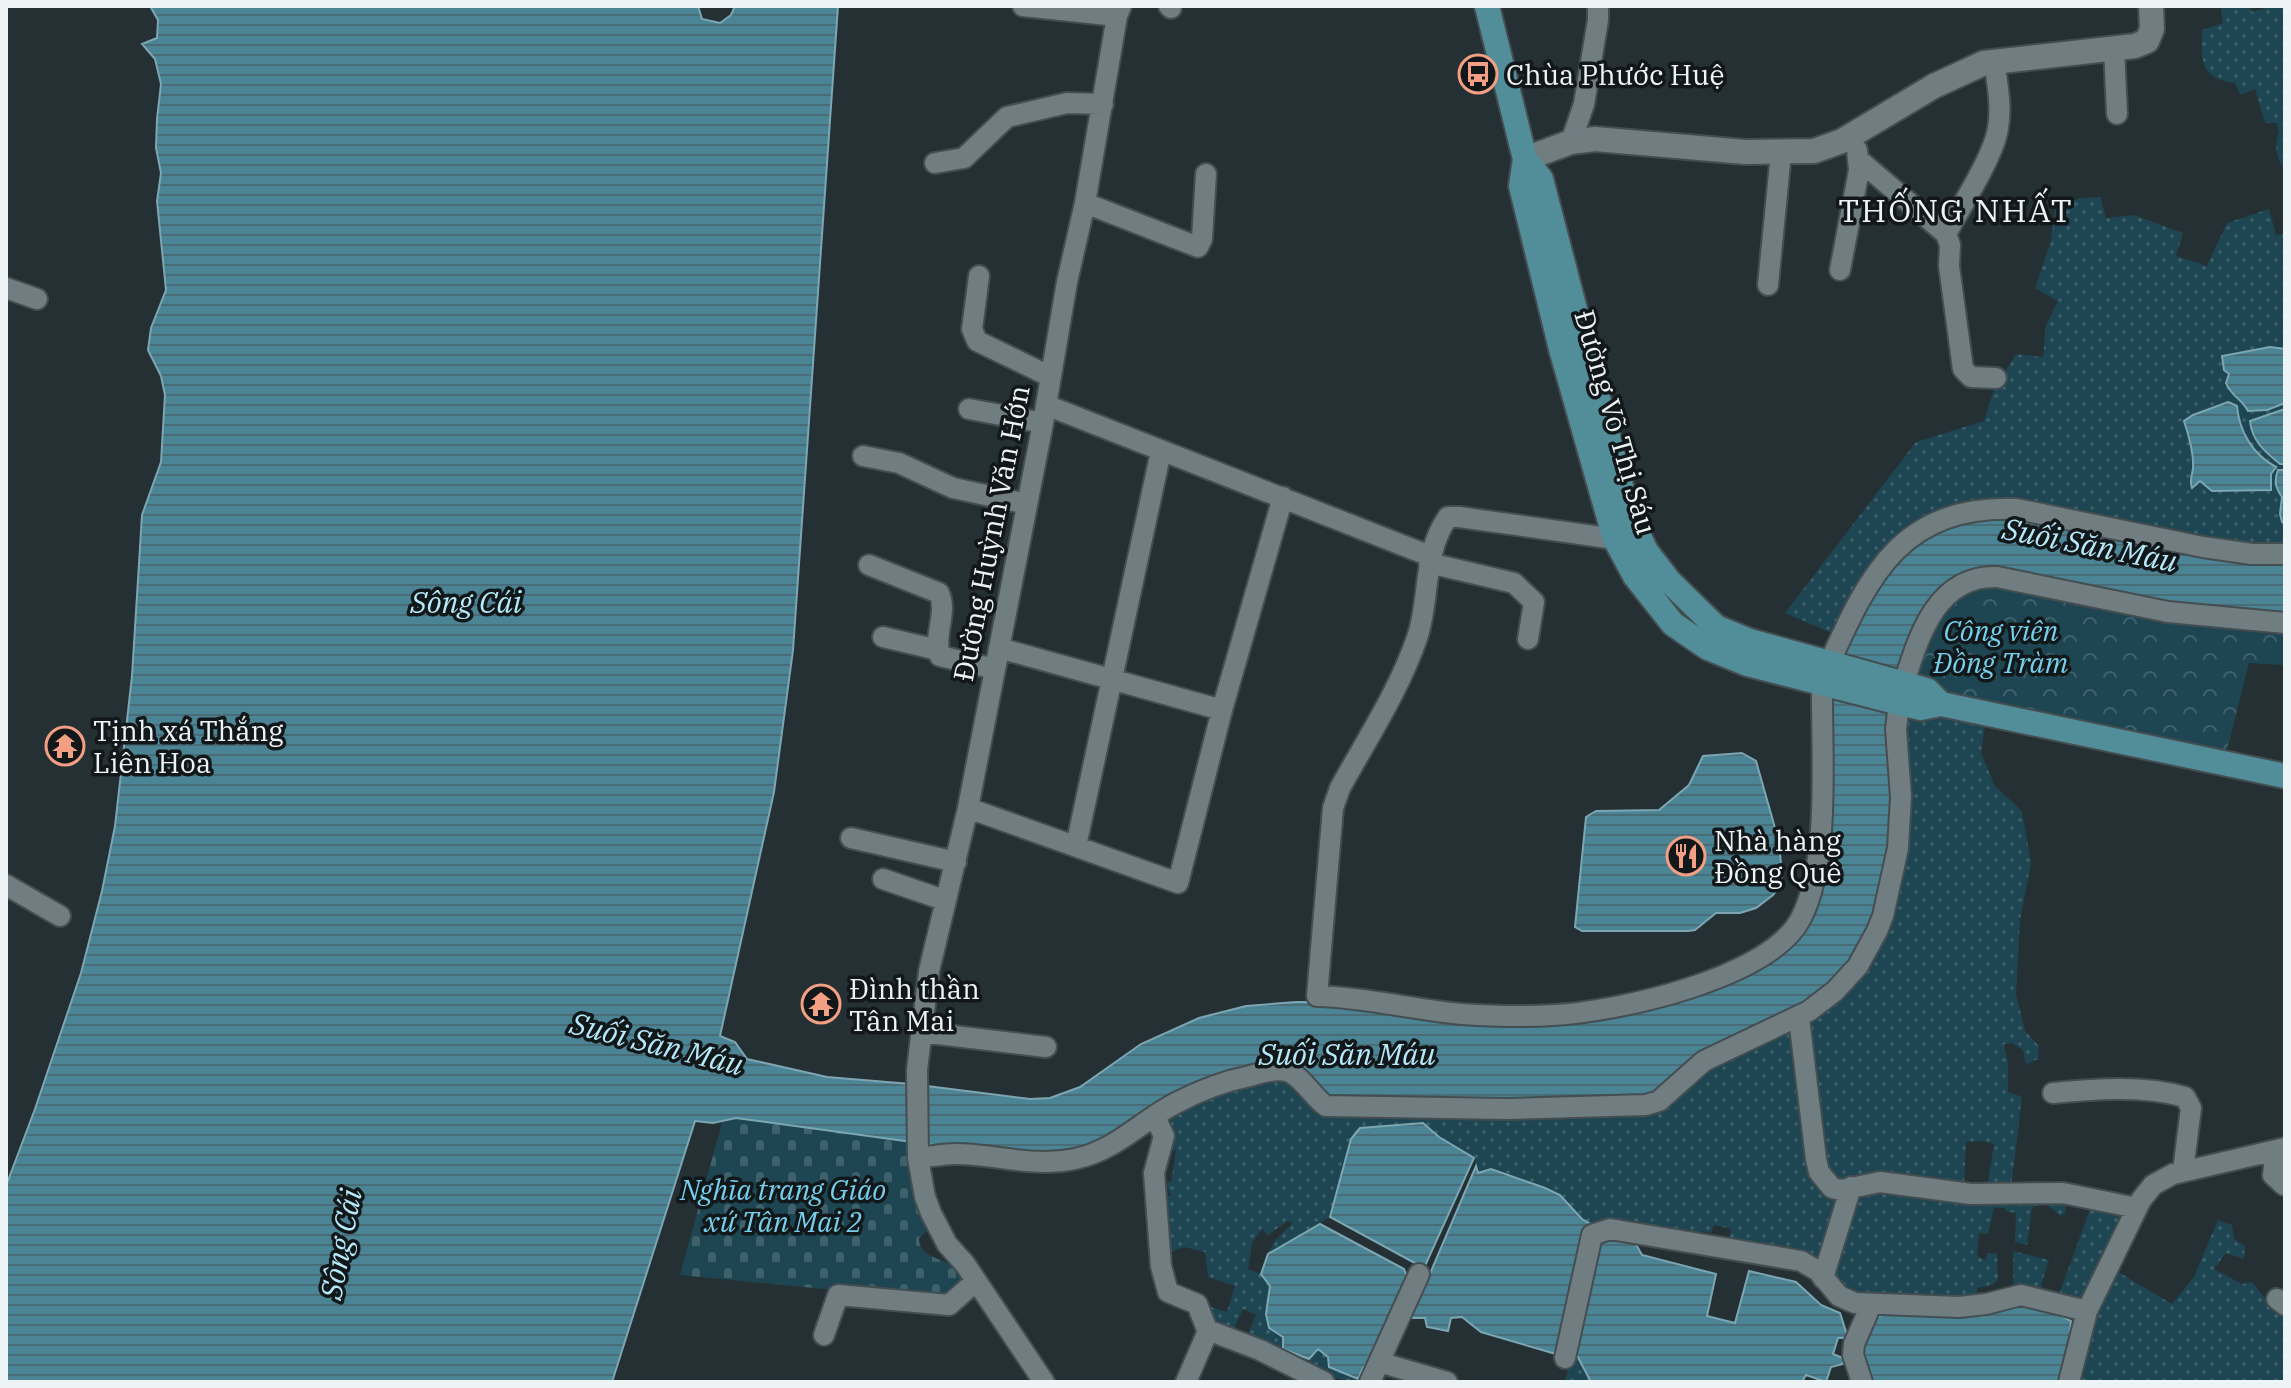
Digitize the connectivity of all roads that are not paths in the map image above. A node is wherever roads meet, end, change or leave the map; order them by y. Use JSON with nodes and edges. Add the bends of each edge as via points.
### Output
{"nodes":[{"id":1,"x":1023,"y":6,"type":"edge"},
{"id":2,"x":1487,"y":6,"type":"edge"},
{"id":3,"x":1598,"y":6,"type":"edge"},
{"id":4,"x":2151,"y":6,"type":"edge"},
{"id":5,"x":1119,"y":11,"type":"edge"},
{"id":6,"x":2114,"y":48,"type":"junction"},
{"id":7,"x":1994,"y":60,"type":"junction"},
{"id":8,"x":1103,"y":104,"type":"junction"},
{"id":9,"x":2117,"y":114,"type":"dead end"},
{"id":10,"x":1855,"y":134,"type":"junction"},
{"id":11,"x":1571,"y":142,"type":"junction"},
{"id":12,"x":1781,"y":153,"type":"junction"},
{"id":13,"x":1525,"y":159,"type":"junction"},
{"id":14,"x":1859,"y":160,"type":"junction"},
{"id":15,"x":935,"y":163,"type":"dead end"},
{"id":16,"x":1206,"y":174,"type":"dead end"},
{"id":17,"x":1085,"y":203,"type":"junction"},
{"id":18,"x":1946,"y":234,"type":"junction"},
{"id":19,"x":1840,"y":270,"type":"dead end"},
{"id":20,"x":979,"y":276,"type":"dead end"},
{"id":21,"x":1768,"y":285,"type":"dead end"},
{"id":22,"x":6,"y":288,"type":"edge"},
{"id":23,"x":37,"y":299,"type":"dead end"},
{"id":24,"x":1049,"y":376,"type":"junction"},
{"id":25,"x":1996,"y":378,"type":"dead end"},
{"id":26,"x":969,"y":409,"type":"dead end"},
{"id":27,"x":1044,"y":414,"type":"junction"},
{"id":28,"x":1161,"y":451,"type":"junction"},
{"id":29,"x":863,"y":456,"type":"dead end"},
{"id":30,"x":1283,"y":497,"type":"junction"},
{"id":31,"x":1027,"y":504,"type":"junction"},
{"id":32,"x":1615,"y":539,"type":"junction"},
{"id":33,"x":2285,"y":554,"type":"edge"},
{"id":34,"x":1430,"y":560,"type":"junction"},
{"id":35,"x":869,"y":565,"type":"dead end"},
{"id":36,"x":2285,"y":623,"type":"edge"},
{"id":37,"x":883,"y":637,"type":"dead end"},
{"id":38,"x":1528,"y":639,"type":"dead end"},
{"id":39,"x":999,"y":648,"type":"junction"},
{"id":40,"x":938,"y":650,"type":"junction"},
{"id":41,"x":995,"y":669,"type":"junction"},
{"id":42,"x":1825,"y":674,"type":"junction"},
{"id":43,"x":1112,"y":680,"type":"junction"},
{"id":44,"x":1901,"y":693,"type":"junction"},
{"id":45,"x":1222,"y":710,"type":"junction"},
{"id":46,"x":2285,"y":776,"type":"edge"},
{"id":47,"x":968,"y":808,"type":"junction"},
{"id":48,"x":851,"y":838,"type":"dead end"},
{"id":49,"x":1076,"y":846,"type":"junction"},
{"id":50,"x":956,"y":862,"type":"junction"},
{"id":51,"x":883,"y":879,"type":"dead end"},
{"id":52,"x":6,"y":885,"type":"edge"},
{"id":53,"x":944,"y":900,"type":"junction"},
{"id":54,"x":60,"y":916,"type":"dead end"},
{"id":55,"x":1799,"y":1018,"type":"junction"},
{"id":56,"x":921,"y":1032,"type":"junction"},
{"id":57,"x":1046,"y":1047,"type":"dead end"},
{"id":58,"x":2053,"y":1093,"type":"dead end"},
{"id":59,"x":1155,"y":1117,"type":"junction"},
{"id":60,"x":2280,"y":1149,"type":"edge"},
{"id":61,"x":918,"y":1158,"type":"junction"},
{"id":62,"x":2183,"y":1171,"type":"junction"},
{"id":63,"x":2284,"y":1185,"type":"edge"},
{"id":64,"x":1851,"y":1187,"type":"junction"},
{"id":65,"x":2137,"y":1208,"type":"junction"},
{"id":66,"x":1419,"y":1274,"type":"dead end"},
{"id":67,"x":1823,"y":1278,"type":"junction"},
{"id":68,"x":976,"y":1281,"type":"junction"},
{"id":69,"x":1871,"y":1305,"type":"junction"},
{"id":70,"x":2087,"y":1311,"type":"junction"},
{"id":71,"x":1208,"y":1332,"type":"junction"},
{"id":72,"x":824,"y":1335,"type":"dead end"},
{"id":73,"x":1565,"y":1358,"type":"dead end"},
{"id":74,"x":1379,"y":1362,"type":"junction"},
{"id":75,"x":1044,"y":1382,"type":"edge"},
{"id":76,"x":1186,"y":1382,"type":"edge"},
{"id":77,"x":1324,"y":1382,"type":"edge"},
{"id":78,"x":1370,"y":1382,"type":"edge"},
{"id":79,"x":1447,"y":1382,"type":"edge"},
{"id":80,"x":1862,"y":1382,"type":"edge"},
{"id":81,"x":2069,"y":1382,"type":"edge"}],
"edges":[{"from":1,"to":5,"type":"street"},
{"from":2,"to":13,"type":"main road","name":"Đường Võ Thị Sáu"},
{"from":3,"to":11,"type":"street","via":[[1584,104]]},
{"from":4,"to":6,"type":"street","via":[[2147,41]]},
{"from":5,"to":8,"type":"street","name":"Đường Huỳnh Văn Hớn"},
{"from":6,"to":7,"type":"street"},
{"from":6,"to":9,"type":"street"},
{"from":7,"to":10,"type":"street","via":[[1934,86]]},
{"from":7,"to":18,"type":"street","via":[[1997,133]]},
{"from":8,"to":15,"type":"street","via":[[1067,103],[1007,117],[964,158]]},
{"from":8,"to":17,"type":"street","name":"Đường Huỳnh Văn Hớn"},
{"from":10,"to":12,"type":"street","via":[[1814,151]]},
{"from":10,"to":14,"type":"street"},
{"from":11,"to":12,"type":"street","via":[[1603,139]]},
{"from":11,"to":13,"type":"street"},
{"from":12,"to":21,"type":"street"},
{"from":13,"to":32,"type":"main road","name":"Đường Võ Thị Sáu","via":[[1521,186],[1528,216]]},
{"from":13,"to":42,"type":"main road","name":"Đường Võ Thị Sáu","via":[[1541,179],[1613,460],[1646,551],[1716,627]]},
{"from":14,"to":18,"type":"street"},
{"from":14,"to":19,"type":"street"},
{"from":16,"to":17,"type":"street","via":[[1198,247]]},
{"from":17,"to":24,"type":"street","name":"Đường Huỳnh Văn Hớn"},
{"from":18,"to":25,"type":"street","via":[[1963,369],[1971,377]]},
{"from":20,"to":24,"type":"street","via":[[973,336]]},
{"from":22,"to":23,"type":"street"},
{"from":24,"to":27,"type":"street","name":"Đường Huỳnh Văn Hớn"},
{"from":26,"to":27,"type":"street"},
{"from":27,"to":28,"type":"street"},
{"from":27,"to":31,"type":"street","name":"Đường Huỳnh Văn Hớn"},
{"from":28,"to":30,"type":"street"},
{"from":28,"to":43,"type":"street"},
{"from":29,"to":31,"type":"street","via":[[899,463],[953,488]]},
{"from":30,"to":34,"type":"street"},
{"from":30,"to":45,"type":"street"},
{"from":31,"to":39,"type":"street","name":"Đường Huỳnh Văn Hớn"},
{"from":32,"to":34,"type":"street","via":[[1448,517]]},
{"from":32,"to":42,"type":"main road","name":"Đường Võ Thị Sáu","via":[[1635,576],[1673,624],[1708,648],[1747,664]]},
{"from":33,"to":42,"type":"street","via":[[2203,547],[2017,509],[1952,514],[1922,529],[1872,577]]},
{"from":34,"to":38,"type":"street","via":[[1520,587],[1534,602]]},
{"from":34,"to":42,"type":"street","via":[[1419,632],[1409,660],[1333,808],[1317,996],[1464,1014],[1556,1015],[1692,987],[1766,956],[1801,920],[1816,870]]},
{"from":35,"to":40,"type":"street","via":[[939,593]]},
{"from":36,"to":44,"type":"street","via":[[2168,612],[1984,576],[1962,582],[1940,603],[1920,639]]},
{"from":37,"to":40,"type":"street"},
{"from":39,"to":41,"type":"street","name":"Đường Huỳnh Văn Hớn"},
{"from":39,"to":43,"type":"street"},
{"from":40,"to":41,"type":"street","via":[[946,659]]},
{"from":41,"to":47,"type":"street","name":"Đường Huỳnh Văn Hớn"},
{"from":42,"to":44,"type":"main road"},
{"from":43,"to":45,"type":"street"},
{"from":43,"to":49,"type":"street"},
{"from":44,"to":46,"type":"main road","via":[[1927,690],[1941,704]]},
{"from":44,"to":55,"type":"street","via":[[1896,746],[1900,820],[1883,916],[1851,976]]},
{"from":45,"to":49,"type":"street","via":[[1178,883]]},
{"from":47,"to":49,"type":"street"},
{"from":47,"to":50,"type":"street","name":"Đường Huỳnh Văn Hớn"},
{"from":48,"to":50,"type":"street"},
{"from":50,"to":53,"type":"street","name":"Đường Huỳnh Văn Hớn"},
{"from":51,"to":53,"type":"street"},
{"from":52,"to":54,"type":"street"},
{"from":53,"to":56,"type":"street","name":"Đường Huỳnh Văn Hớn"},
{"from":55,"to":59,"type":"street","via":[[1704,1061],[1659,1101],[1646,1105],[1326,1106],[1288,1071],[1274,1070],[1230,1080]]},
{"from":55,"to":64,"type":"street","via":[[1819,1172],[1832,1188]]},
{"from":56,"to":57,"type":"street"},
{"from":56,"to":61,"type":"street","name":"Đường Huỳnh Văn Hớn"},
{"from":58,"to":62,"type":"street","via":[[2109,1090],[2185,1097],[2191,1108]]},
{"from":59,"to":61,"type":"street","via":[[1106,1149],[1078,1158],[1039,1163],[955,1154]]},
{"from":59,"to":71,"type":"street","via":[[1164,1136],[1154,1173],[1162,1274],[1168,1292],[1197,1304]]},
{"from":60,"to":62,"type":"street"},
{"from":60,"to":63,"type":"street","via":[[2273,1175]]},
{"from":61,"to":68,"type":"street","via":[[931,1213]]},
{"from":62,"to":65,"type":"street","via":[[2153,1185]]},
{"from":64,"to":65,"type":"street","via":[[1880,1182],[1971,1194],[2063,1193]]},
{"from":64,"to":67,"type":"street"},
{"from":65,"to":70,"type":"street"},
{"from":66,"to":74,"type":"street"},
{"from":67,"to":69,"type":"street","via":[[1847,1301]]},
{"from":67,"to":73,"type":"street","via":[[1810,1265],[1787,1257],[1606,1229],[1592,1235]]},
{"from":68,"to":72,"type":"street","via":[[949,1305],[838,1295]]},
{"from":68,"to":75,"type":"street"},
{"from":69,"to":70,"type":"street","via":[[1959,1307],[2021,1295]]},
{"from":69,"to":80,"type":"street","via":[[1854,1344]]},
{"from":70,"to":81,"type":"street"},
{"from":71,"to":76,"type":"street"},
{"from":71,"to":77,"type":"street","via":[[1260,1350]]},
{"from":74,"to":78,"type":"street"},
{"from":74,"to":79,"type":"street"}]}
